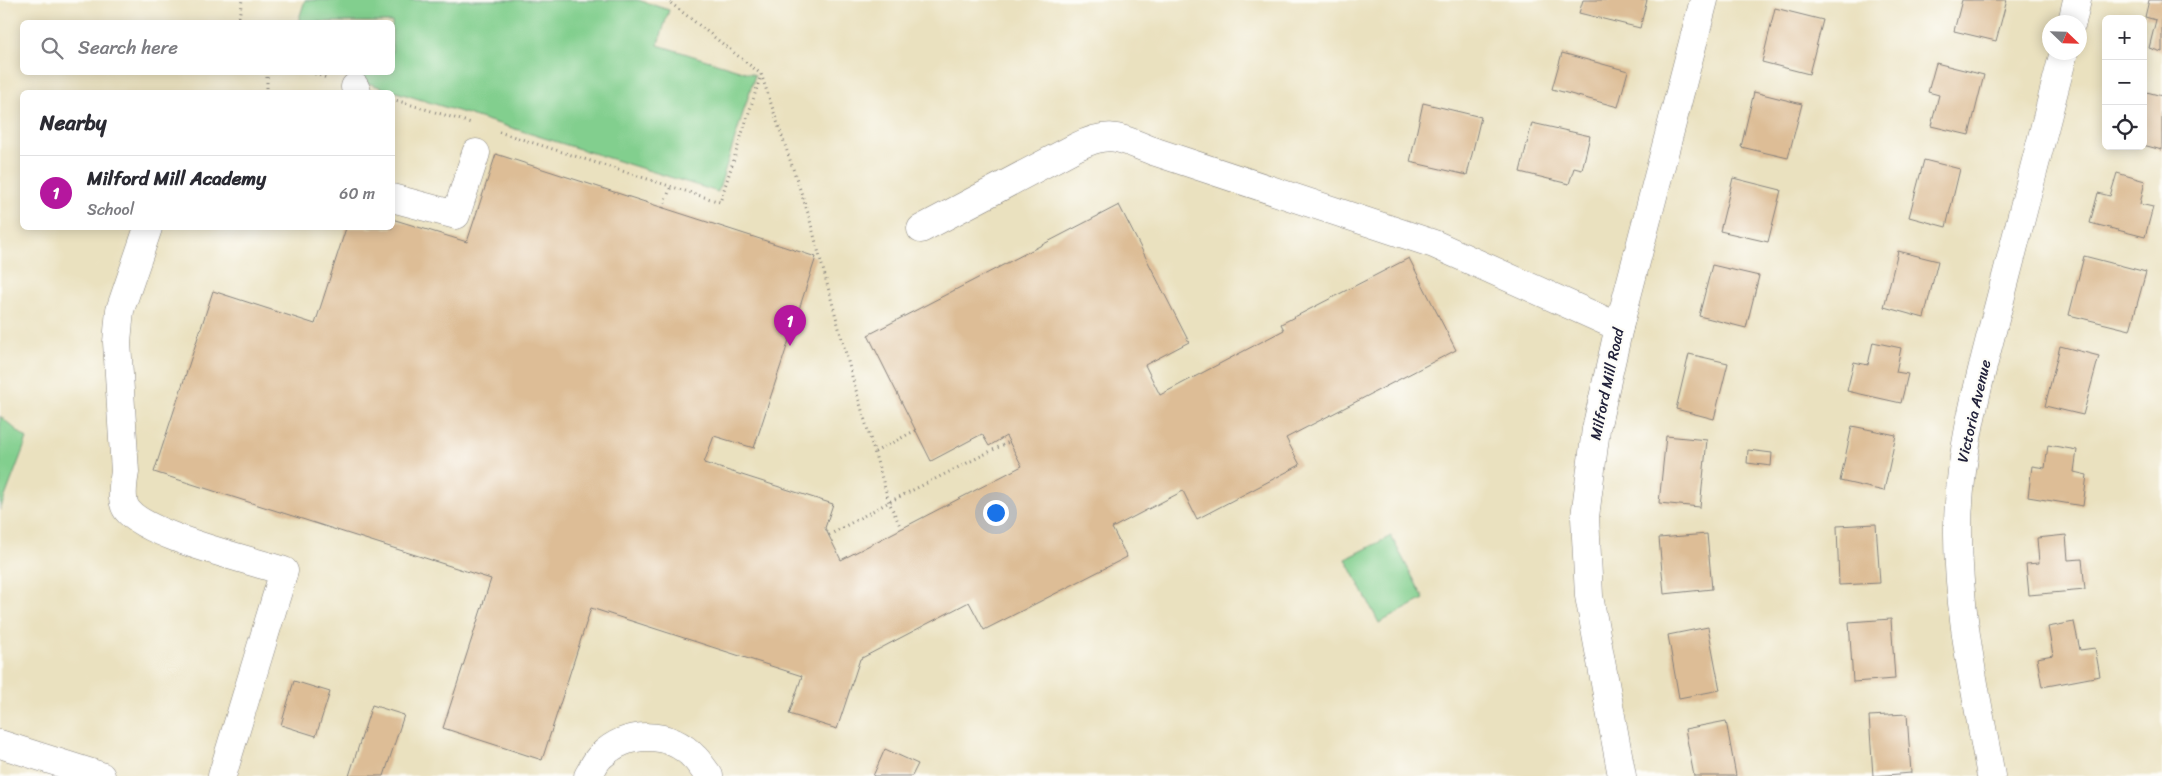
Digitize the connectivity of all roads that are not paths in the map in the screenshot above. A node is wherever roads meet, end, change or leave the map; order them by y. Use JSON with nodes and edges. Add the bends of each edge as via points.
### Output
{"nodes":[{"id":1,"x":1704,"y":0,"type":"edge"},
{"id":2,"x":2078,"y":0,"type":"edge"},
{"id":3,"x":2074,"y":15,"type":"edge"},
{"id":4,"x":2062,"y":60,"type":"edge"},
{"id":5,"x":476,"y":153,"type":"dead end"},
{"id":6,"x":395,"y":199,"type":"edge"},
{"id":7,"x":921,"y":229,"type":"dead end"},
{"id":8,"x":147,"y":230,"type":"edge"},
{"id":9,"x":1619,"y":326,"type":"junction"},
{"id":10,"x":0,"y":744,"type":"edge"},
{"id":11,"x":100,"y":776,"type":"edge"},
{"id":12,"x":222,"y":776,"type":"edge"},
{"id":13,"x":588,"y":776,"type":"edge"},
{"id":14,"x":709,"y":776,"type":"edge"},
{"id":15,"x":1622,"y":776,"type":"edge"},
{"id":16,"x":1991,"y":776,"type":"edge"}],
"edges":[{"from":1,"to":9,"type":"main road","name":"Milford Mill Road"},
{"from":2,"to":3,"type":"main road"},
{"from":4,"to":16,"type":"main road","name":"Victoria Avenue","via":[[1990,339],[1961,470],[1959,582]]},
{"from":5,"to":6,"type":"main road","via":[[456,214]]},
{"from":7,"to":9,"type":"main road","via":[[1076,146],[1094,138],[1112,136],[1434,244]]},
{"from":8,"to":12,"type":"main road","via":[[120,310],[117,342],[125,472],[122,491],[126,509],[142,524],[162,533],[284,571]]},
{"from":9,"to":15,"type":"main road","name":"Milford Mill Road","via":[[1596,430],[1586,516],[1589,596]]},
{"from":10,"to":11,"type":"main road"},
{"from":13,"to":14,"type":"main road","via":[[600,757],[619,743],[646,736],[670,741],[694,756]]}]}
